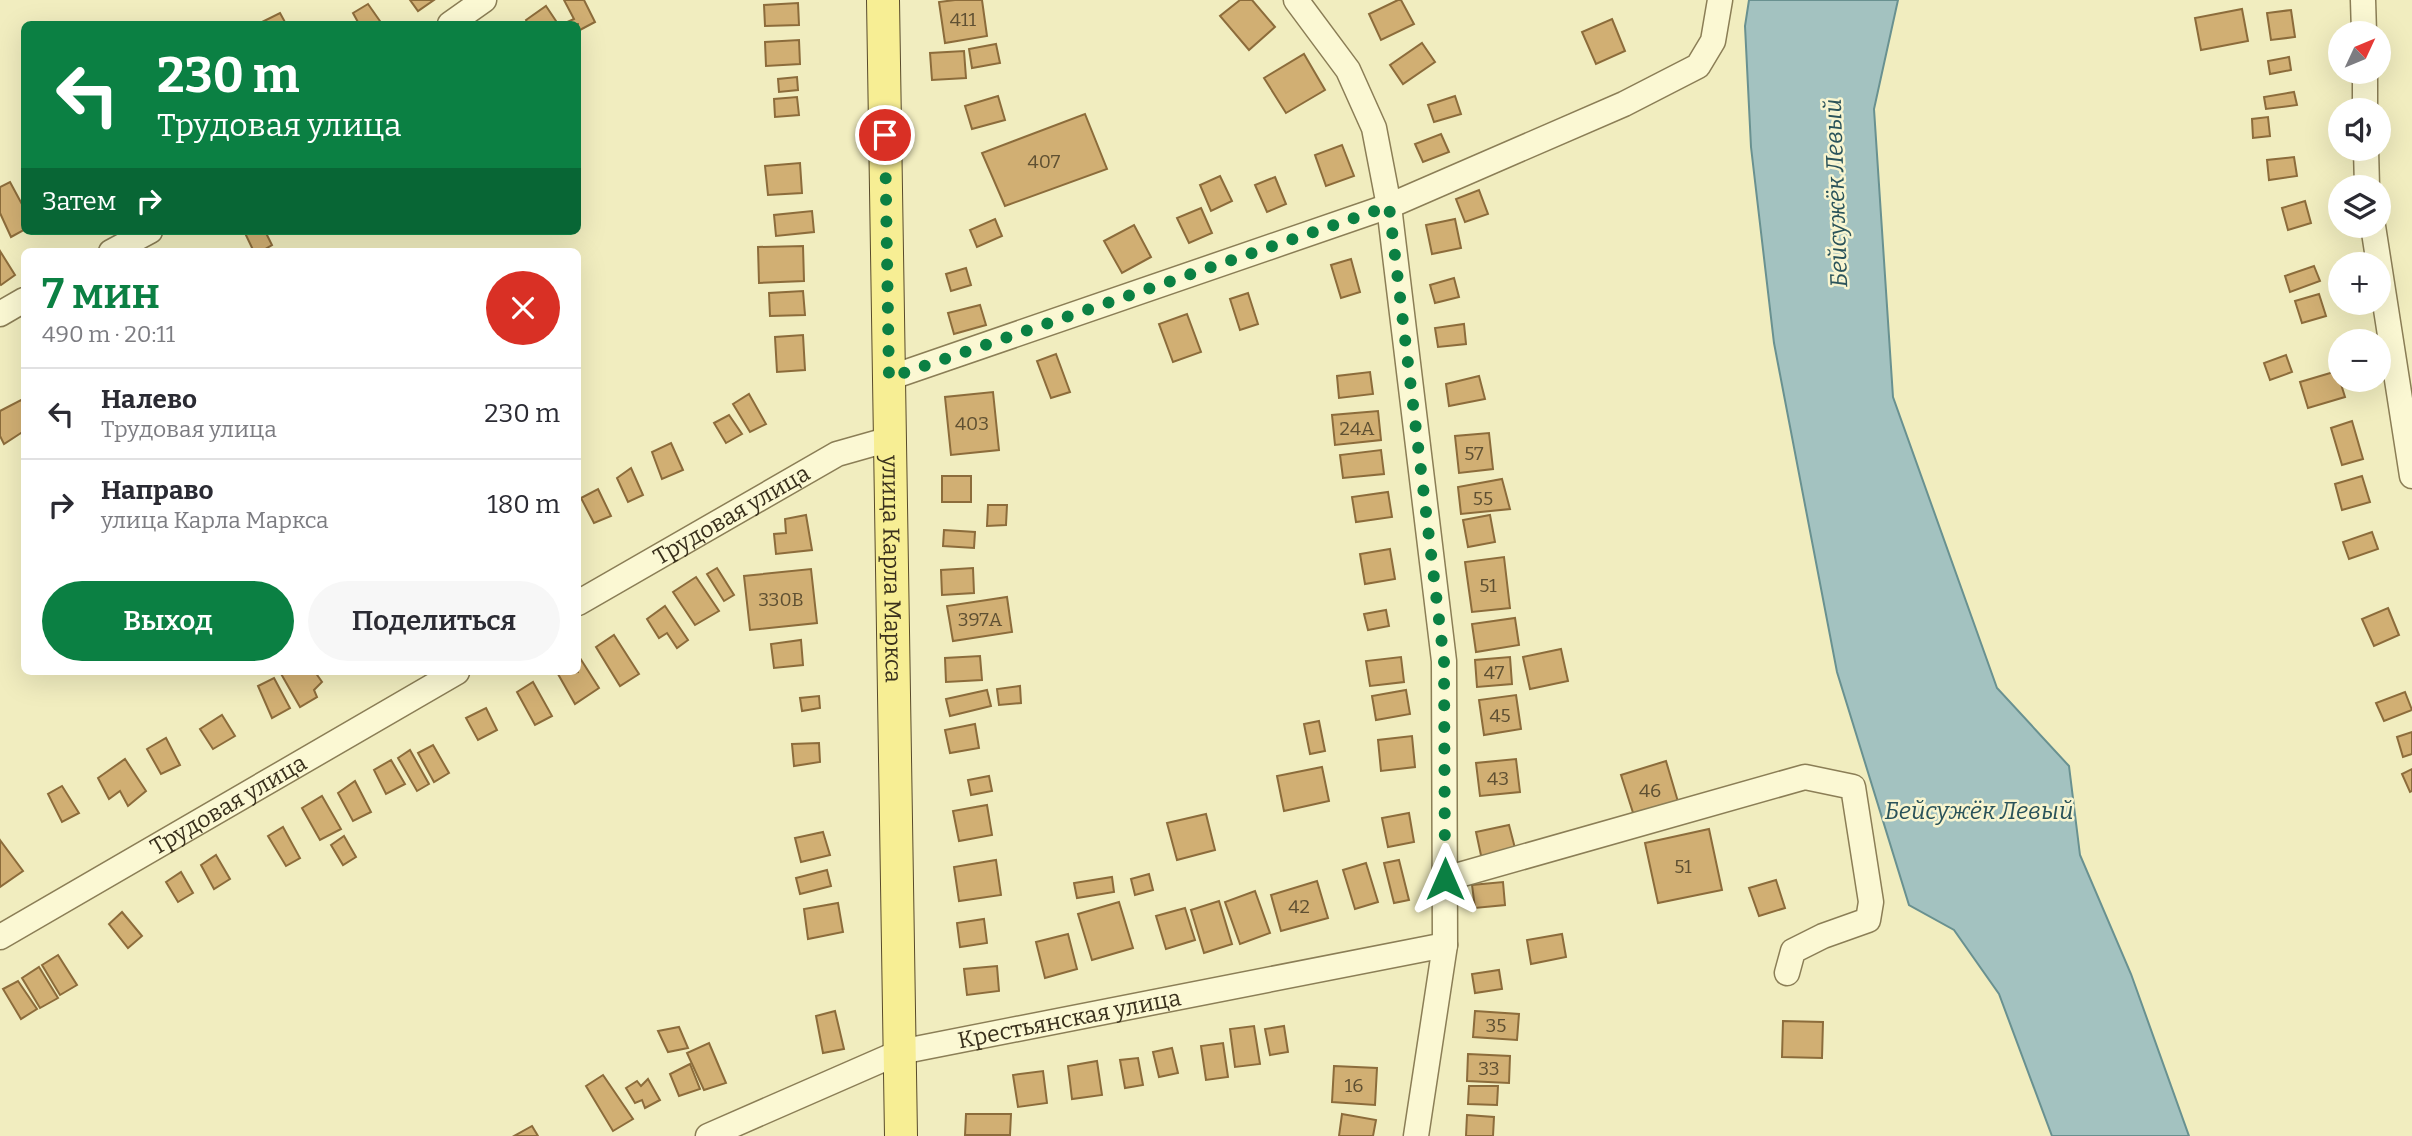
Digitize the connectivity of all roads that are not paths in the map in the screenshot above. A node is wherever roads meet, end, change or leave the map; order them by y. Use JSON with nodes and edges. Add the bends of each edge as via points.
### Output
{"nodes":[{"id":1,"x":485,"y":0,"type":"edge"},
{"id":2,"x":883,"y":0,"type":"edge"},
{"id":3,"x":1296,"y":0,"type":"edge"},
{"id":4,"x":1720,"y":0,"type":"edge"},
{"id":5,"x":2363,"y":0,"type":"edge"},
{"id":6,"x":454,"y":21,"type":"edge"},
{"id":7,"x":2364,"y":21,"type":"edge"},
{"id":8,"x":1389,"y":206,"type":"junction"},
{"id":9,"x":143,"y":235,"type":"edge"},
{"id":10,"x":2375,"y":238,"type":"edge"},
{"id":11,"x":118,"y":248,"type":"edge"},
{"id":12,"x":21,"y":302,"type":"edge"},
{"id":13,"x":0,"y":314,"type":"edge"},
{"id":14,"x":889,"y":378,"type":"junction"},
{"id":15,"x":890,"y":439,"type":"junction"},
{"id":16,"x":2412,"y":476,"type":"edge"},
{"id":17,"x":581,"y":601,"type":"edge"},
{"id":18,"x":452,"y":675,"type":"edge"},
{"id":19,"x":1445,"y":879,"type":"junction"},
{"id":20,"x":0,"y":937,"type":"edge"},
{"id":21,"x":1445,"y":945,"type":"junction"},
{"id":22,"x":1787,"y":973,"type":"dead end"},
{"id":23,"x":900,"y":1052,"type":"junction"},
{"id":24,"x":708,"y":1136,"type":"edge"},
{"id":25,"x":901,"y":1136,"type":"edge"},
{"id":26,"x":1416,"y":1136,"type":"edge"}],
"edges":[{"from":1,"to":6,"type":"street"},
{"from":2,"to":14,"type":"main road","name":"улица Карла Маркса"},
{"from":3,"to":8,"type":"street","via":[[1348,70],[1374,128]]},
{"from":4,"to":8,"type":"street","via":[[1713,41],[1698,66],[1624,104]]},
{"from":5,"to":7,"type":"street"},
{"from":8,"to":14,"type":"street"},
{"from":8,"to":19,"type":"street","via":[[1444,661]]},
{"from":9,"to":11,"type":"street"},
{"from":10,"to":16,"type":"street"},
{"from":12,"to":13,"type":"street"},
{"from":14,"to":15,"type":"main road","name":"улица Карла Маркса"},
{"from":15,"to":17,"type":"street","name":"Трудовая улица","via":[[837,454]]},
{"from":15,"to":23,"type":"main road","name":"улица Карла Маркса"},
{"from":18,"to":20,"type":"street","name":"Трудовая улица"},
{"from":19,"to":21,"type":"street"},
{"from":19,"to":22,"type":"street","via":[[1805,777],[1853,788],[1871,902],[1868,920],[1793,951]]},
{"from":21,"to":23,"type":"street","name":"Крестьянская улица"},
{"from":21,"to":26,"type":"street"},
{"from":23,"to":24,"type":"street","name":"Крестьянская улица"},
{"from":23,"to":25,"type":"main road","name":"улица Карла Маркса"}]}
